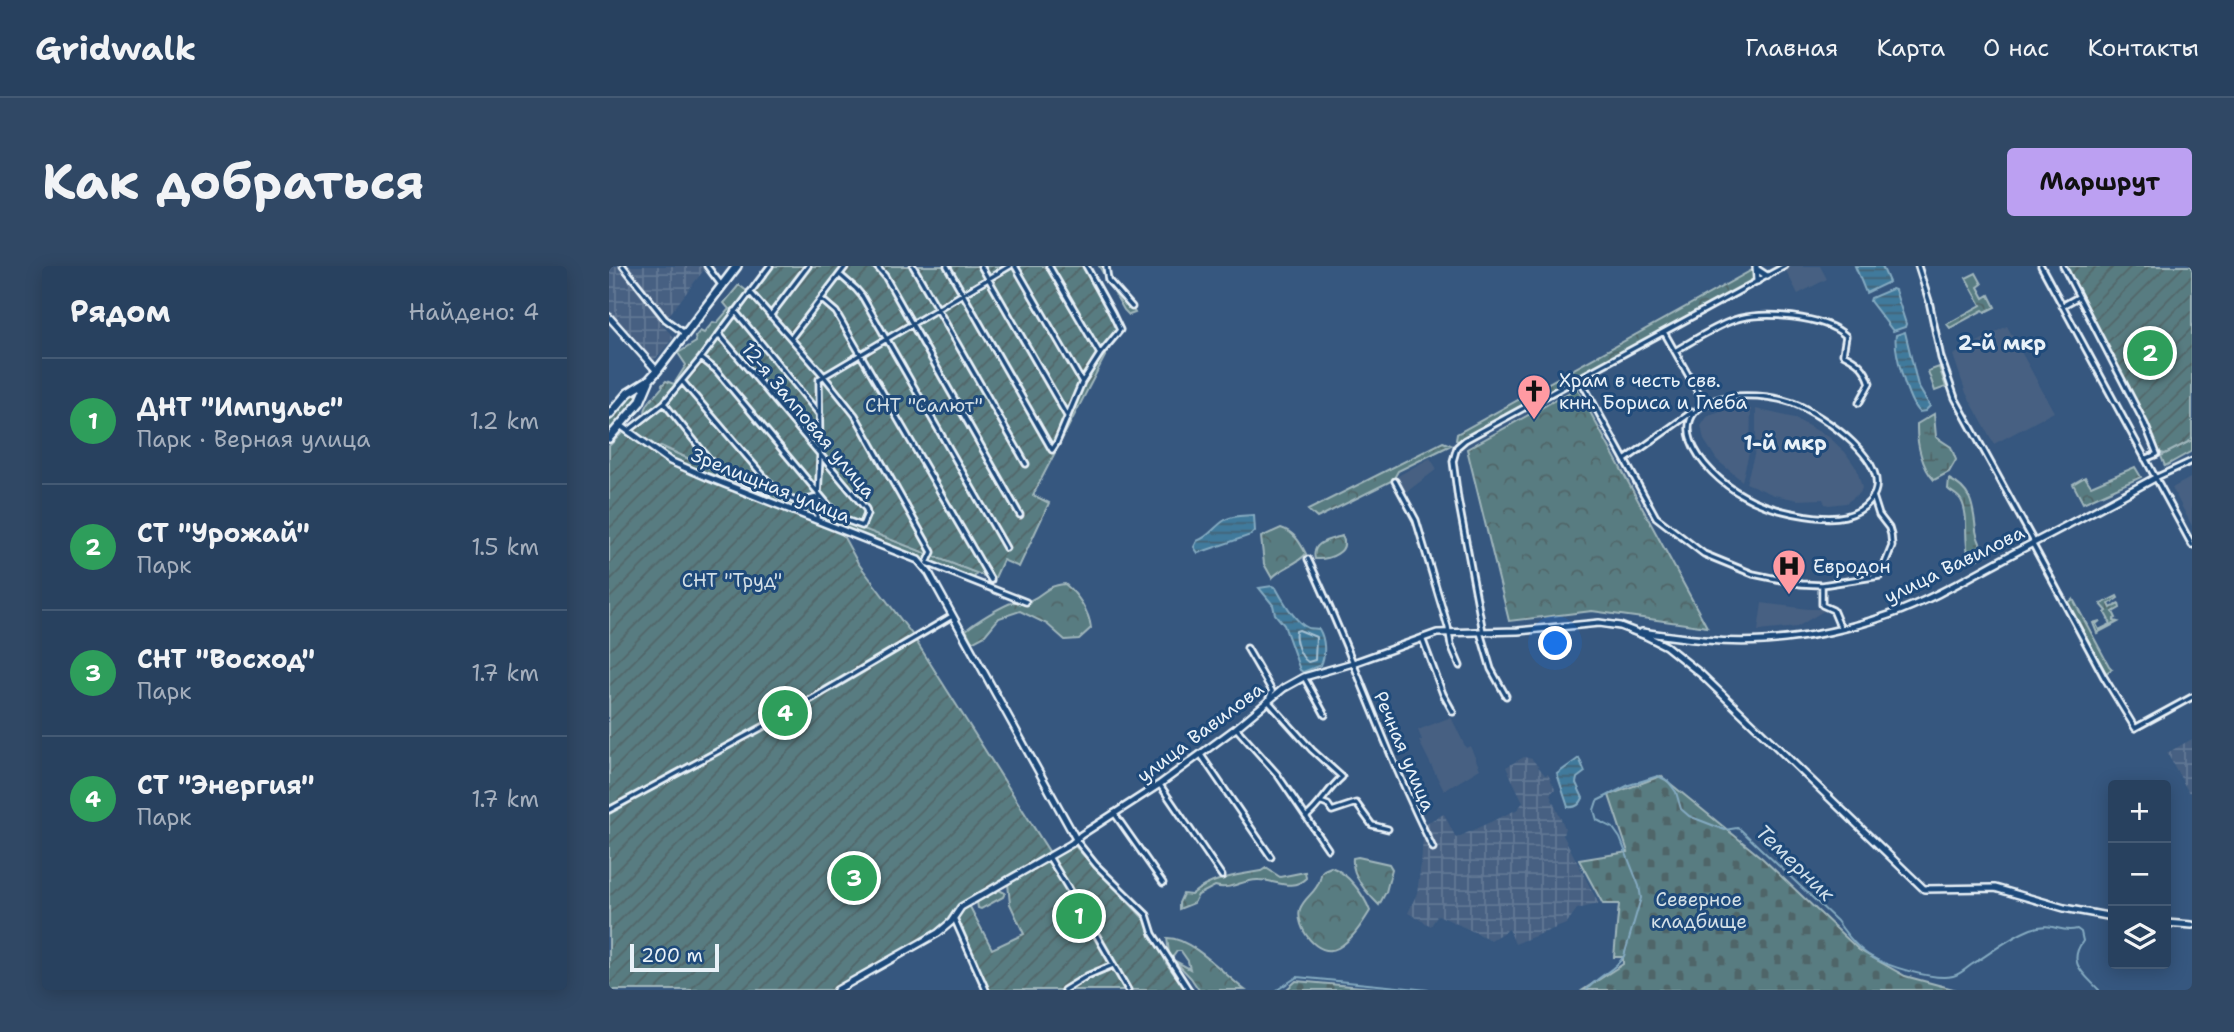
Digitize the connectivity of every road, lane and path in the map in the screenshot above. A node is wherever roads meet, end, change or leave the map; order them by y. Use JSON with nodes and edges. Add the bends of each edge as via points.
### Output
{"nodes":[{"id":1,"x":623,"y":266,"type":"edge"},
{"id":2,"x":707,"y":266,"type":"edge"},
{"id":3,"x":737,"y":266,"type":"edge"},
{"id":4,"x":770,"y":266,"type":"edge"},
{"id":5,"x":808,"y":266,"type":"edge"},
{"id":6,"x":846,"y":266,"type":"edge"},
{"id":7,"x":876,"y":266,"type":"edge"},
{"id":8,"x":913,"y":266,"type":"edge"},
{"id":9,"x":947,"y":266,"type":"edge"},
{"id":10,"x":981,"y":266,"type":"edge"},
{"id":11,"x":1010,"y":266,"type":"edge"},
{"id":12,"x":1015,"y":266,"type":"edge"},
{"id":13,"x":1049,"y":266,"type":"edge"},
{"id":14,"x":1086,"y":266,"type":"edge"},
{"id":15,"x":1106,"y":266,"type":"edge"},
{"id":16,"x":1785,"y":266,"type":"edge"},
{"id":17,"x":1917,"y":266,"type":"edge"},
{"id":18,"x":2041,"y":266,"type":"edge"},
{"id":19,"x":2063,"y":266,"type":"edge"},
{"id":20,"x":1756,"y":267,"type":"edge"},
{"id":21,"x":839,"y":275,"type":"junction"},
{"id":22,"x":1767,"y":276,"type":"junction"},
{"id":23,"x":988,"y":279,"type":"junction"},
{"id":24,"x":1757,"y":281,"type":"junction"},
{"id":25,"x":722,"y":286,"type":"junction"},
{"id":26,"x":750,"y":292,"type":"junction"},
{"id":27,"x":963,"y":294,"type":"junction"},
{"id":28,"x":2078,"y":297,"type":"junction"},
{"id":29,"x":821,"y":299,"type":"junction"},
{"id":30,"x":2062,"y":306,"type":"junction"},
{"id":31,"x":1132,"y":307,"type":"dead end"},
{"id":32,"x":937,"y":309,"type":"junction"},
{"id":33,"x":735,"y":311,"type":"junction"},
{"id":34,"x":770,"y":316,"type":"junction"},
{"id":35,"x":609,"y":317,"type":"edge"},
{"id":36,"x":912,"y":323,"type":"junction"},
{"id":37,"x":1664,"y":332,"type":"junction"},
{"id":38,"x":686,"y":334,"type":"junction"},
{"id":39,"x":719,"y":334,"type":"junction"},
{"id":40,"x":791,"y":338,"type":"junction"},
{"id":41,"x":886,"y":339,"type":"junction"},
{"id":42,"x":1675,"y":351,"type":"junction"},
{"id":43,"x":860,"y":354,"type":"junction"},
{"id":44,"x":1100,"y":354,"type":"junction"},
{"id":45,"x":701,"y":358,"type":"junction"},
{"id":46,"x":657,"y":371,"type":"junction"},
{"id":47,"x":823,"y":375,"type":"junction"},
{"id":48,"x":1580,"y":379,"type":"junction"},
{"id":49,"x":649,"y":380,"type":"junction"},
{"id":50,"x":682,"y":381,"type":"junction"},
{"id":51,"x":1082,"y":382,"type":"junction"},
{"id":52,"x":632,"y":391,"type":"junction"},
{"id":53,"x":641,"y":399,"type":"junction"},
{"id":54,"x":664,"y":403,"type":"junction"},
{"id":55,"x":1859,"y":403,"type":"dead end"},
{"id":56,"x":1704,"y":404,"type":"junction"},
{"id":57,"x":1696,"y":408,"type":"junction"},
{"id":58,"x":609,"y":415,"type":"edge"},
{"id":59,"x":820,"y":415,"type":"junction"},
{"id":60,"x":1068,"y":416,"type":"junction"},
{"id":61,"x":620,"y":425,"type":"junction"},
{"id":62,"x":628,"y":431,"type":"junction"},
{"id":63,"x":609,"y":438,"type":"edge"},
{"id":64,"x":820,"y":455,"type":"junction"},
{"id":65,"x":2145,"y":459,"type":"junction"},
{"id":66,"x":1625,"y":460,"type":"junction"},
{"id":67,"x":2192,"y":461,"type":"edge"},
{"id":68,"x":1026,"y":464,"type":"dead end"},
{"id":69,"x":2155,"y":478,"type":"junction"},
{"id":70,"x":1395,"y":481,"type":"dead end"},
{"id":71,"x":769,"y":492,"type":"dead end"},
{"id":72,"x":819,"y":495,"type":"junction"},
{"id":73,"x":1873,"y":496,"type":"junction"},
{"id":74,"x":1020,"y":515,"type":"dead end"},
{"id":75,"x":817,"y":521,"type":"junction"},
{"id":76,"x":2033,"y":543,"type":"junction"},
{"id":77,"x":2192,"y":545,"type":"edge"},
{"id":78,"x":1006,"y":548,"type":"dead end"},
{"id":79,"x":1308,"y":559,"type":"dead end"},
{"id":80,"x":918,"y":560,"type":"junction"},
{"id":81,"x":927,"y":564,"type":"junction"},
{"id":82,"x":991,"y":580,"type":"dead end"},
{"id":83,"x":1822,"y":585,"type":"junction"},
{"id":84,"x":1026,"y":602,"type":"dead end"},
{"id":85,"x":952,"y":616,"type":"junction"},
{"id":86,"x":1841,"y":628,"type":"junction"},
{"id":87,"x":1629,"y":629,"type":"junction"},
{"id":88,"x":1482,"y":632,"type":"junction"},
{"id":89,"x":1448,"y":633,"type":"junction"},
{"id":90,"x":1422,"y":638,"type":"junction"},
{"id":91,"x":1247,"y":648,"type":"dead end"},
{"id":92,"x":1353,"y":663,"type":"junction"},
{"id":93,"x":1460,"y":666,"type":"dead end"},
{"id":94,"x":1304,"y":677,"type":"junction"},
{"id":95,"x":1506,"y":696,"type":"dead end"},
{"id":96,"x":2192,"y":697,"type":"edge"},
{"id":97,"x":1268,"y":701,"type":"junction"},
{"id":98,"x":1453,"y":712,"type":"dead end"},
{"id":99,"x":1325,"y":715,"type":"dead end"},
{"id":100,"x":1236,"y":728,"type":"junction"},
{"id":101,"x":1201,"y":755,"type":"junction"},
{"id":102,"x":1160,"y":784,"type":"junction"},
{"id":103,"x":1320,"y":802,"type":"junction"},
{"id":104,"x":609,"y":810,"type":"edge"},
{"id":105,"x":1114,"y":813,"type":"junction"},
{"id":106,"x":1306,"y":817,"type":"junction"},
{"id":107,"x":1388,"y":829,"type":"dead end"},
{"id":108,"x":1076,"y":839,"type":"junction"},
{"id":109,"x":1433,"y":848,"type":"dead end"},
{"id":110,"x":1328,"y":849,"type":"dead end"},
{"id":111,"x":1048,"y":857,"type":"junction"},
{"id":112,"x":1271,"y":857,"type":"dead end"},
{"id":113,"x":1222,"y":876,"type":"dead end"},
{"id":114,"x":1163,"y":883,"type":"dead end"},
{"id":115,"x":2108,"y":916,"type":"edge"},
{"id":116,"x":954,"y":918,"type":"junction"},
{"id":117,"x":2171,"y":923,"type":"edge"},
{"id":118,"x":2192,"y":925,"type":"edge"},
{"id":119,"x":1113,"y":965,"type":"junction"},
{"id":120,"x":837,"y":990,"type":"edge"},
{"id":121,"x":986,"y":990,"type":"edge"},
{"id":122,"x":1064,"y":990,"type":"edge"},
{"id":123,"x":1128,"y":990,"type":"edge"},
{"id":124,"x":1189,"y":990,"type":"edge"}],
"edges":[{"from":1,"to":38,"type":"street","via":[[666,319]]},
{"from":2,"to":25,"type":"street"},
{"from":3,"to":25,"type":"main road"},
{"from":4,"to":26,"type":"street"},
{"from":5,"to":34,"type":"street"},
{"from":6,"to":21,"type":"street"},
{"from":7,"to":36,"type":"street"},
{"from":8,"to":32,"type":"street"},
{"from":9,"to":27,"type":"street"},
{"from":10,"to":23,"type":"street"},
{"from":11,"to":23,"type":"street"},
{"from":12,"to":51,"type":"street"},
{"from":13,"to":44,"type":"street"},
{"from":14,"to":44,"type":"street","via":[[1119,330]]},
{"from":15,"to":31,"type":"street","via":[[1113,288]]},
{"from":16,"to":22,"type":"street"},
{"from":17,"to":76,"type":"street","via":[[1955,398]]},
{"from":18,"to":30,"type":"street"},
{"from":19,"to":28,"type":"street"},
{"from":20,"to":22,"type":"street"},
{"from":20,"to":24,"type":"street"},
{"from":21,"to":29,"type":"street"},
{"from":21,"to":41,"type":"street","via":[[862,296]]},
{"from":22,"to":24,"type":"street"},
{"from":23,"to":27,"type":"street"},
{"from":23,"to":60,"type":"street"},
{"from":24,"to":37,"type":"street"},
{"from":25,"to":38,"type":"main road"},
{"from":26,"to":33,"type":"street"},
{"from":26,"to":34,"type":"street"},
{"from":27,"to":32,"type":"street"},
{"from":27,"to":60,"type":"street","via":[[1052,450]]},
{"from":28,"to":30,"type":"street"},
{"from":28,"to":65,"type":"street","via":[[2157,454]]},
{"from":29,"to":40,"type":"street"},
{"from":29,"to":43,"type":"street","via":[[833,308]]},
{"from":30,"to":65,"type":"street"},
{"from":32,"to":36,"type":"street"},
{"from":32,"to":68,"type":"street"},
{"from":33,"to":39,"type":"street"},
{"from":33,"to":59,"type":"street"},
{"from":34,"to":40,"type":"street"},
{"from":35,"to":46,"type":"street"},
{"from":36,"to":41,"type":"street"},
{"from":36,"to":74,"type":"street"},
{"from":37,"to":42,"type":"street"},
{"from":37,"to":48,"type":"street"},
{"from":38,"to":46,"type":"main road"},
{"from":39,"to":45,"type":"street"},
{"from":39,"to":64,"type":"street","name":"12-я Залповая улица"},
{"from":40,"to":47,"type":"street"},
{"from":41,"to":43,"type":"street"},
{"from":41,"to":78,"type":"street"},
{"from":42,"to":55,"type":"street","via":[[1736,319],[1803,319],[1846,336],[1843,354],[1858,362],[1870,383]]},
{"from":42,"to":56,"type":"street"},
{"from":43,"to":47,"type":"street"},
{"from":43,"to":82,"type":"street"},
{"from":44,"to":51,"type":"street"},
{"from":45,"to":50,"type":"street"},
{"from":45,"to":72,"type":"street","via":[[716,370]]},
{"from":46,"to":49,"type":"main road"},
{"from":47,"to":59,"type":"street","via":[[818,384]]},
{"from":47,"to":81,"type":"street","via":[[855,415],[932,552]]},
{"from":48,"to":66,"type":"street"},
{"from":48,"to":88,"type":"street","via":[[1465,440],[1456,450],[1458,499]]},
{"from":49,"to":52,"type":"main road"},
{"from":49,"to":53,"type":"main road"},
{"from":50,"to":54,"type":"street"},
{"from":50,"to":72,"type":"street","via":[[779,494],[798,502]]},
{"from":51,"to":60,"type":"street"},
{"from":52,"to":53,"type":"main road"},
{"from":52,"to":58,"type":"main road"},
{"from":53,"to":61,"type":"main road"},
{"from":54,"to":62,"type":"street"},
{"from":54,"to":71,"type":"street","via":[[718,470]]},
{"from":56,"to":57,"type":"street"},
{"from":56,"to":73,"type":"street","via":[[1728,397],[1759,397],[1786,401],[1816,414],[1844,433],[1866,459],[1875,479]]},
{"from":57,"to":66,"type":"street"},
{"from":57,"to":73,"type":"street","via":[[1689,422],[1695,450],[1706,467],[1742,496],[1779,510],[1830,519],[1850,515]]},
{"from":59,"to":64,"type":"street"},
{"from":61,"to":62,"type":"street","name":"Зрелищная улица"},
{"from":61,"to":63,"type":"main road"},
{"from":62,"to":75,"type":"street","name":"Зрелищная улица","via":[[670,461]]},
{"from":64,"to":72,"type":"street"},
{"from":64,"to":72,"type":"street","name":"12-я Залповая улица","via":[[867,511],[862,526],[843,519]]},
{"from":65,"to":69,"type":"street"},
{"from":66,"to":83,"type":"street","via":[[1660,521],[1704,554],[1753,574]]},
{"from":67,"to":69,"type":"street"},
{"from":69,"to":76,"type":"street","name":"улица Вавилова"},
{"from":69,"to":77,"type":"street"},
{"from":70,"to":89,"type":"street","via":[[1416,520]]},
{"from":72,"to":75,"type":"street"},
{"from":73,"to":83,"type":"street","via":[[1889,528],[1892,546],[1880,576]]},
{"from":75,"to":80,"type":"street","name":"Зрелищная улица"},
{"from":76,"to":86,"type":"street","name":"улица Вавилова","via":[[1911,606]]},
{"from":76,"to":96,"type":"street","via":[[2135,728]]},
{"from":79,"to":92,"type":"street","name":"Речная улица"},
{"from":80,"to":81,"type":"street","name":"Зрелищная улица"},
{"from":80,"to":85,"type":"street"},
{"from":81,"to":84,"type":"street","name":"Зрелищная улица"},
{"from":83,"to":86,"type":"street","via":[[1822,605],[1833,610]]},
{"from":85,"to":104,"type":"street","via":[[772,722]]},
{"from":85,"to":108,"type":"street"},
{"from":86,"to":87,"type":"street","name":"улица Вавилова","via":[[1794,638],[1734,642]]},
{"from":87,"to":88,"type":"street","name":"улица Вавилова","via":[[1599,623]]},
{"from":87,"to":115,"type":"street","name":"улица Вавилова","via":[[1666,646],[1701,674],[1924,890],[1995,888]]},
{"from":88,"to":89,"type":"street","name":"улица Вавилова"},
{"from":88,"to":95,"type":"street","via":[[1491,668]]},
{"from":89,"to":90,"type":"street","name":"улица Вавилова"},
{"from":89,"to":93,"type":"street"},
{"from":90,"to":92,"type":"street","name":"улица Вавилова"},
{"from":90,"to":98,"type":"street"},
{"from":91,"to":97,"type":"street","via":[[1272,691]]},
{"from":92,"to":94,"type":"street","name":"улица Вавилова"},
{"from":92,"to":109,"type":"street","name":"Речная улица"},
{"from":94,"to":97,"type":"street","name":"улица Вавилова"},
{"from":94,"to":99,"type":"street"},
{"from":97,"to":100,"type":"street","name":"улица Вавилова"},
{"from":97,"to":103,"type":"street","via":[[1342,778]]},
{"from":100,"to":101,"type":"street","name":"улица Вавилова"},
{"from":100,"to":106,"type":"street","via":[[1277,774]]},
{"from":101,"to":102,"type":"street","name":"улица Вавилова"},
{"from":101,"to":112,"type":"street"},
{"from":102,"to":105,"type":"street","name":"улица Вавилова"},
{"from":102,"to":113,"type":"street"},
{"from":103,"to":106,"type":"street"},
{"from":103,"to":107,"type":"street","via":[[1332,811],[1356,803],[1371,825]]},
{"from":105,"to":108,"type":"street","name":"улица Вавилова"},
{"from":105,"to":114,"type":"street"},
{"from":106,"to":110,"type":"street"},
{"from":108,"to":111,"type":"street","name":"улица Вавилова"},
{"from":108,"to":124,"type":"street","via":[[1147,915],[1153,934]]},
{"from":111,"to":116,"type":"street","name":"улица Вавилова","via":[[961,907]]},
{"from":111,"to":119,"type":"street"},
{"from":116,"to":120,"type":"street","name":"улица Вавилова","via":[[931,938]]},
{"from":116,"to":121,"type":"street"},
{"from":117,"to":118,"type":"street"},
{"from":119,"to":122,"type":"street"},
{"from":119,"to":123,"type":"street"}]}
